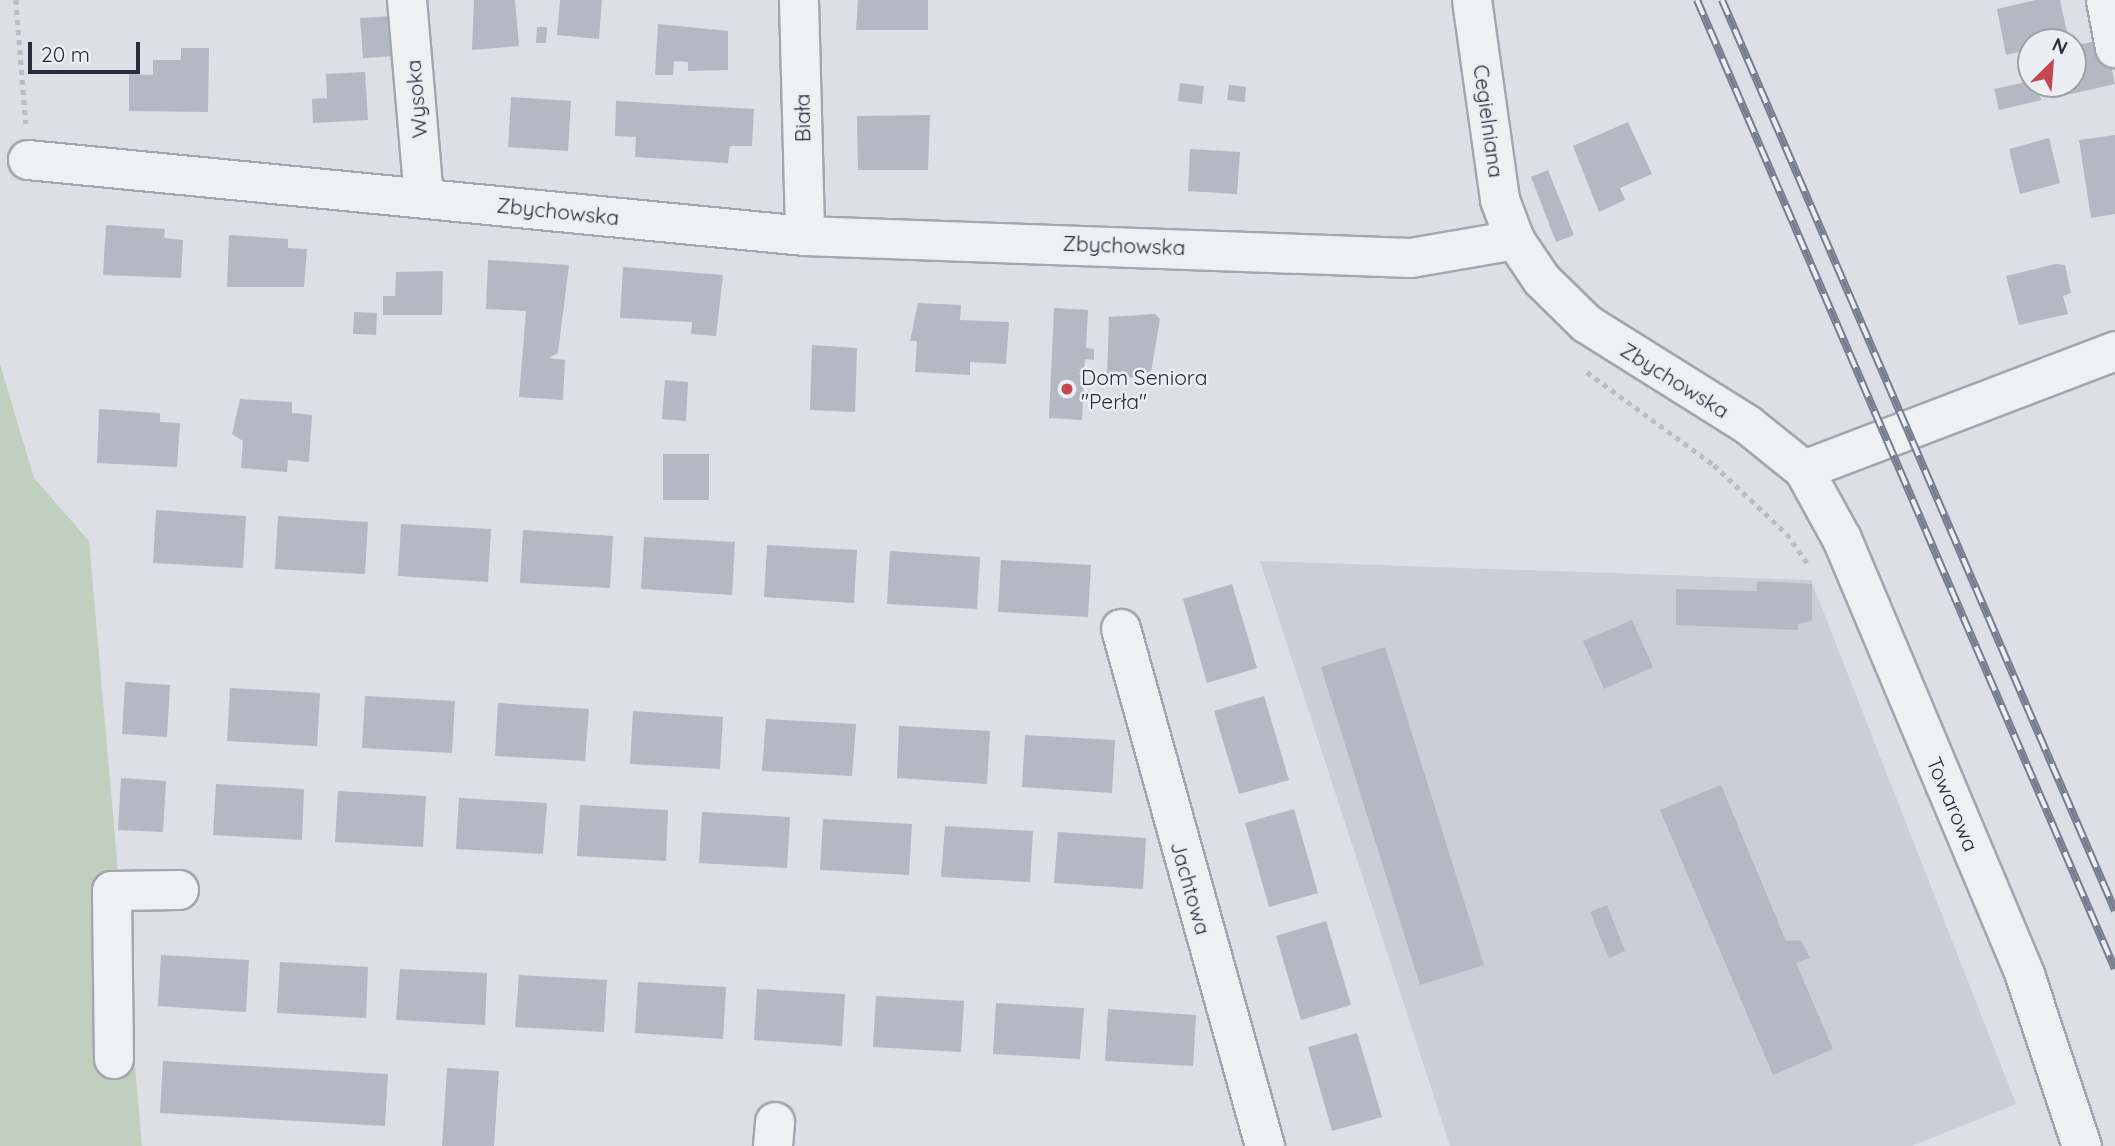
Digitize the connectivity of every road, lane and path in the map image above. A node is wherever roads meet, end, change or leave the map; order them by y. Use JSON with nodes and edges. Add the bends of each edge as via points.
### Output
{"nodes":[{"id":1,"x":16,"y":0,"type":"edge"},
{"id":2,"x":407,"y":0,"type":"edge"},
{"id":3,"x":799,"y":0,"type":"edge"},
{"id":4,"x":1472,"y":0,"type":"edge"},
{"id":5,"x":2106,"y":0,"type":"edge"},
{"id":6,"x":2115,"y":48,"type":"edge"},
{"id":7,"x":28,"y":160,"type":"joint"},
{"id":8,"x":424,"y":197,"type":"junction"},
{"id":9,"x":805,"y":236,"type":"junction"},
{"id":10,"x":1515,"y":240,"type":"junction"},
{"id":11,"x":2115,"y":351,"type":"edge"},
{"id":12,"x":1581,"y":367,"type":"dead end"},
{"id":13,"x":1804,"y":470,"type":"junction"},
{"id":14,"x":1817,"y":576,"type":"dead end"},
{"id":15,"x":1121,"y":629,"type":"dead end"},
{"id":16,"x":179,"y":890,"type":"dead end"},
{"id":17,"x":114,"y":1059,"type":"dead end"},
{"id":18,"x":1265,"y":1146,"type":"edge"},
{"id":19,"x":2082,"y":1146,"type":"edge"}],
"edges":[{"from":1,"to":7,"type":"path"},
{"from":2,"to":8,"type":"street","name":"Wysoka"},
{"from":3,"to":9,"type":"street","name":"Biała"},
{"from":4,"to":10,"type":"street","name":"Cegielniana","via":[[1500,200]]},
{"from":5,"to":6,"type":"street"},
{"from":7,"to":8,"type":"street","name":"Zbychowska"},
{"from":8,"to":9,"type":"street","name":"Zbychowska"},
{"from":9,"to":10,"type":"street","name":"Zbychowska","via":[[1411,258]]},
{"from":10,"to":13,"type":"street","name":"Zbychowska","via":[[1542,279],[1587,324],[1748,425]]},
{"from":11,"to":13,"type":"street"},
{"from":12,"to":14,"type":"path","via":[[1714,465],[1787,534]]},
{"from":13,"to":19,"type":"street","name":"Towarowa","via":[[1842,539],[2025,975]]},
{"from":15,"to":18,"type":"street","name":"Jachtowa"},
{"from":16,"to":17,"type":"street","via":[[112,891]]}]}
